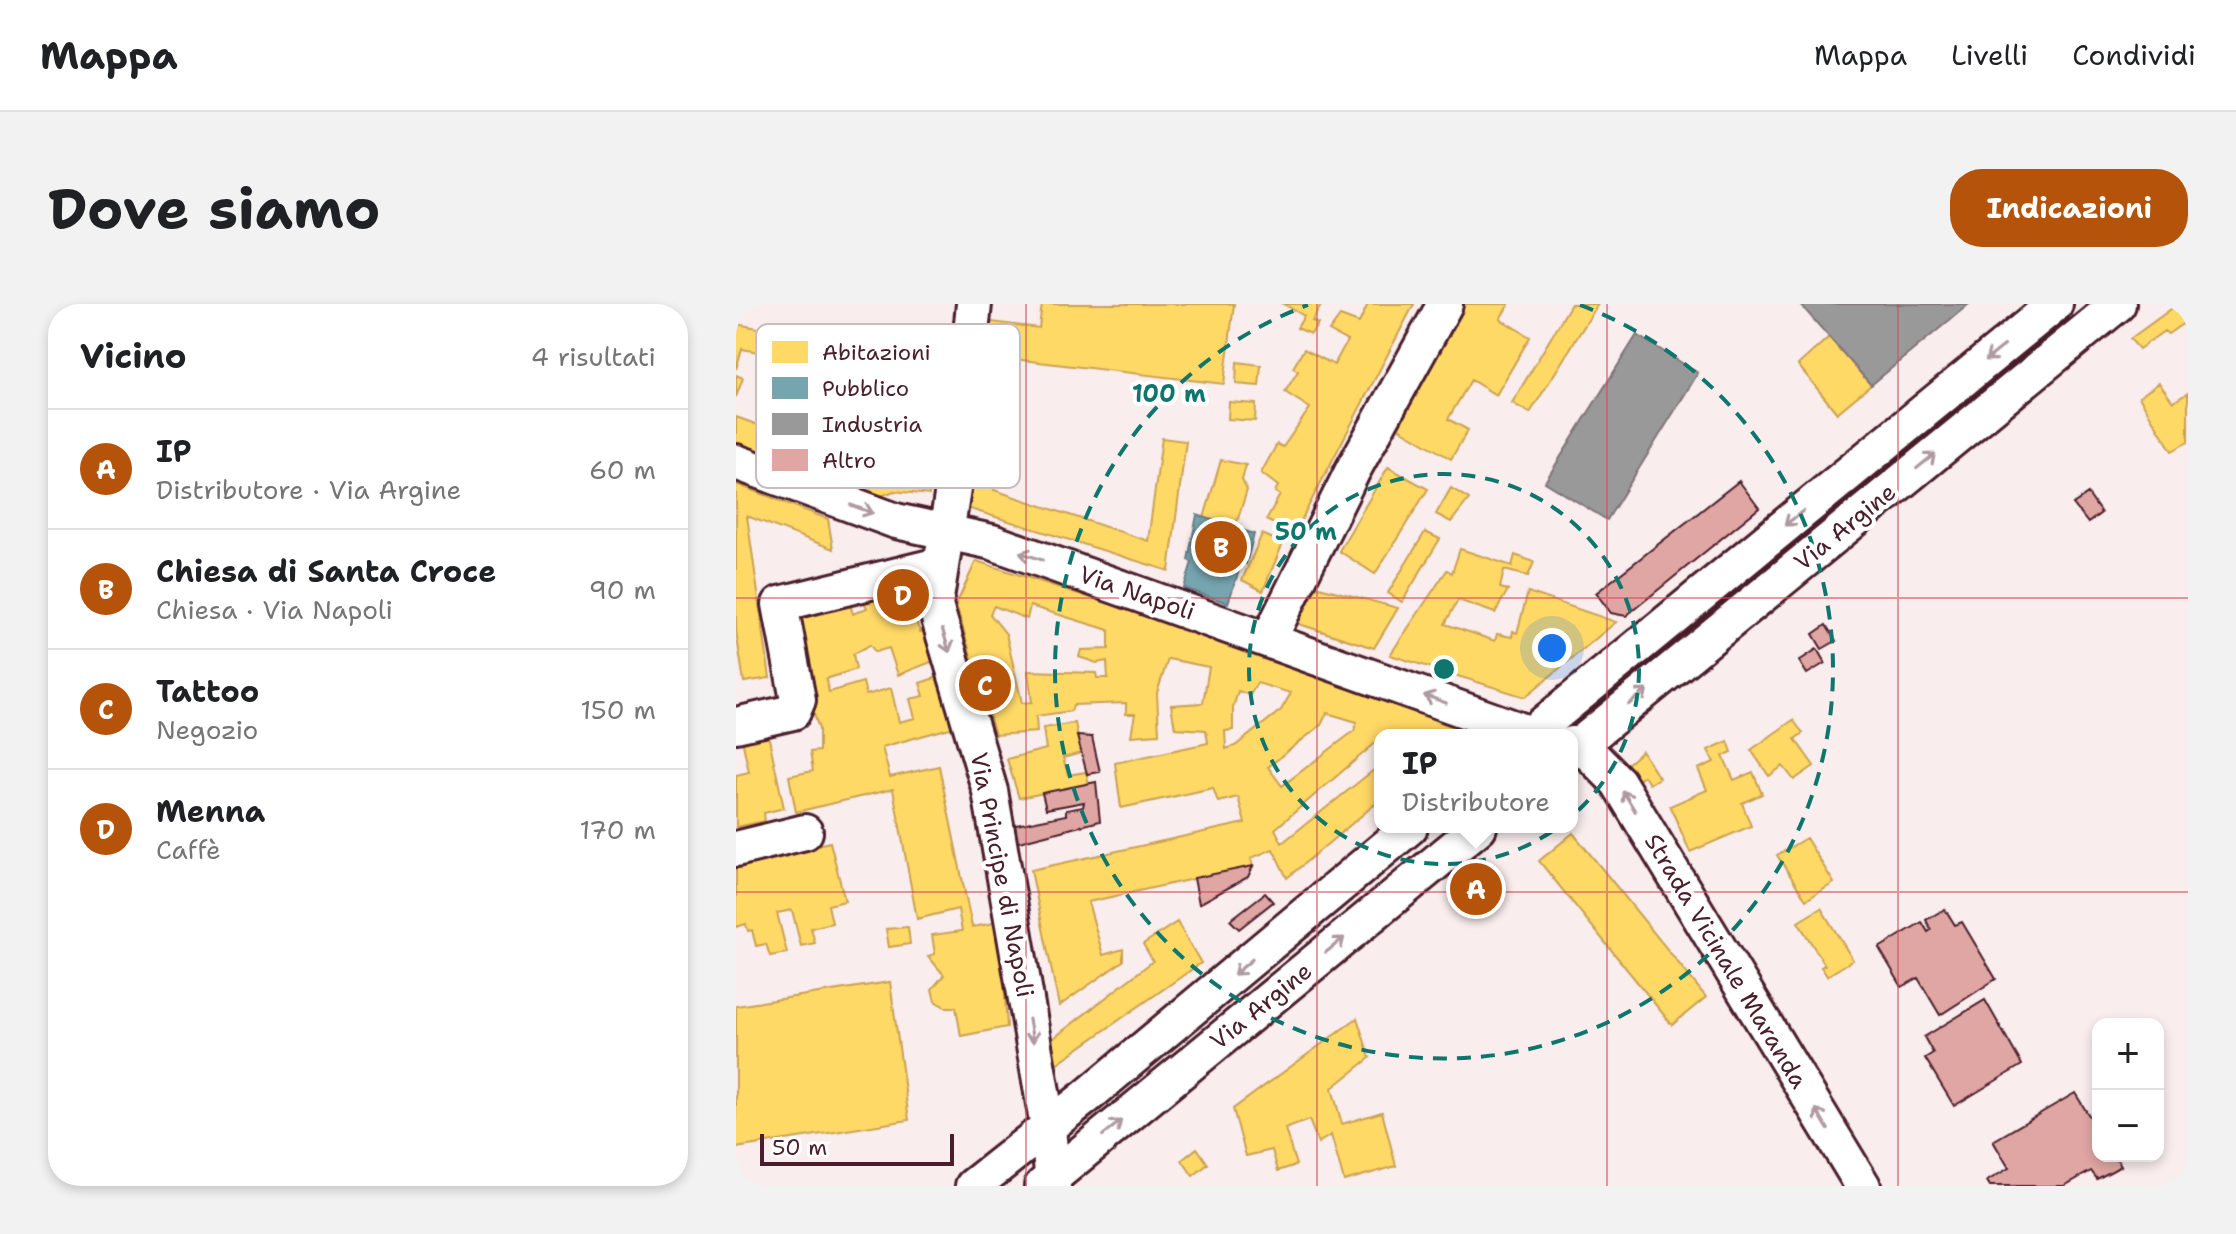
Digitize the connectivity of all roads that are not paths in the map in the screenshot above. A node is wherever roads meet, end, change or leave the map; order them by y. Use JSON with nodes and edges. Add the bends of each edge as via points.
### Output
{"nodes":[{"id":1,"x":974,"y":304,"type":"edge"},
{"id":2,"x":1445,"y":304,"type":"edge"},
{"id":3,"x":2055,"y":304,"type":"edge"},
{"id":4,"x":2118,"y":304,"type":"edge"},
{"id":5,"x":972,"y":324,"type":"edge"},
{"id":6,"x":736,"y":462,"type":"edge"},
{"id":7,"x":756,"y":469,"type":"edge"},
{"id":8,"x":807,"y":488,"type":"edge"},
{"id":9,"x":952,"y":488,"type":"edge"},
{"id":10,"x":941,"y":548,"type":"junction"},
{"id":11,"x":1269,"y":639,"type":"junction"},
{"id":12,"x":736,"y":725,"type":"edge"},
{"id":13,"x":1516,"y":729,"type":"edge"},
{"id":14,"x":1539,"y":729,"type":"edge"},
{"id":15,"x":1578,"y":744,"type":"edge"},
{"id":16,"x":1578,"y":750,"type":"edge"},
{"id":17,"x":805,"y":832,"type":"dead end"},
{"id":18,"x":1403,"y":833,"type":"edge"},
{"id":19,"x":1472,"y":833,"type":"edge"},
{"id":20,"x":736,"y":849,"type":"edge"},
{"id":21,"x":1048,"y":1127,"type":"junction"},
{"id":22,"x":1049,"y":1183,"type":"edge"},
{"id":23,"x":973,"y":1186,"type":"edge"},
{"id":24,"x":1863,"y":1186,"type":"edge"}],
"edges":[{"from":1,"to":5,"type":"street","name":"Via Principe di Napoli"},
{"from":2,"to":11,"type":"street","via":[[1353,470]]},
{"from":3,"to":14,"type":"street","name":"Via Argine","one_way":true},
{"from":15,"to":4,"type":"street","name":"Via Argine","one_way":true},
{"from":6,"to":7,"type":"street","name":"Via Napoli","one_way":true},
{"from":8,"to":10,"type":"street","name":"Via Napoli","one_way":true,"via":[[896,521]]},
{"from":9,"to":10,"type":"street","name":"Via Principe di Napoli"},
{"from":11,"to":10,"type":"street","name":"Via Napoli","one_way":true,"via":[[992,542]]},
{"from":10,"to":12,"type":"street","via":[[780,604],[798,700],[793,712]]},
{"from":10,"to":21,"type":"street","name":"Via Principe di Napoli","one_way":true,"via":[[935,605],[990,791]]},
{"from":13,"to":11,"type":"street","name":"Via Napoli","one_way":true},
{"from":24,"to":16,"type":"street","name":"Strada Vicinale Maranda","one_way":true,"via":[[1618,782]]},
{"from":17,"to":20,"type":"street"},
{"from":18,"to":21,"type":"street","name":"Via Argine","one_way":true},
{"from":22,"to":19,"type":"street","name":"Via Argine","one_way":true},
{"from":21,"to":22,"type":"street","name":"Via Principe di Napoli"},
{"from":21,"to":23,"type":"street","name":"Via Argine"}]}
